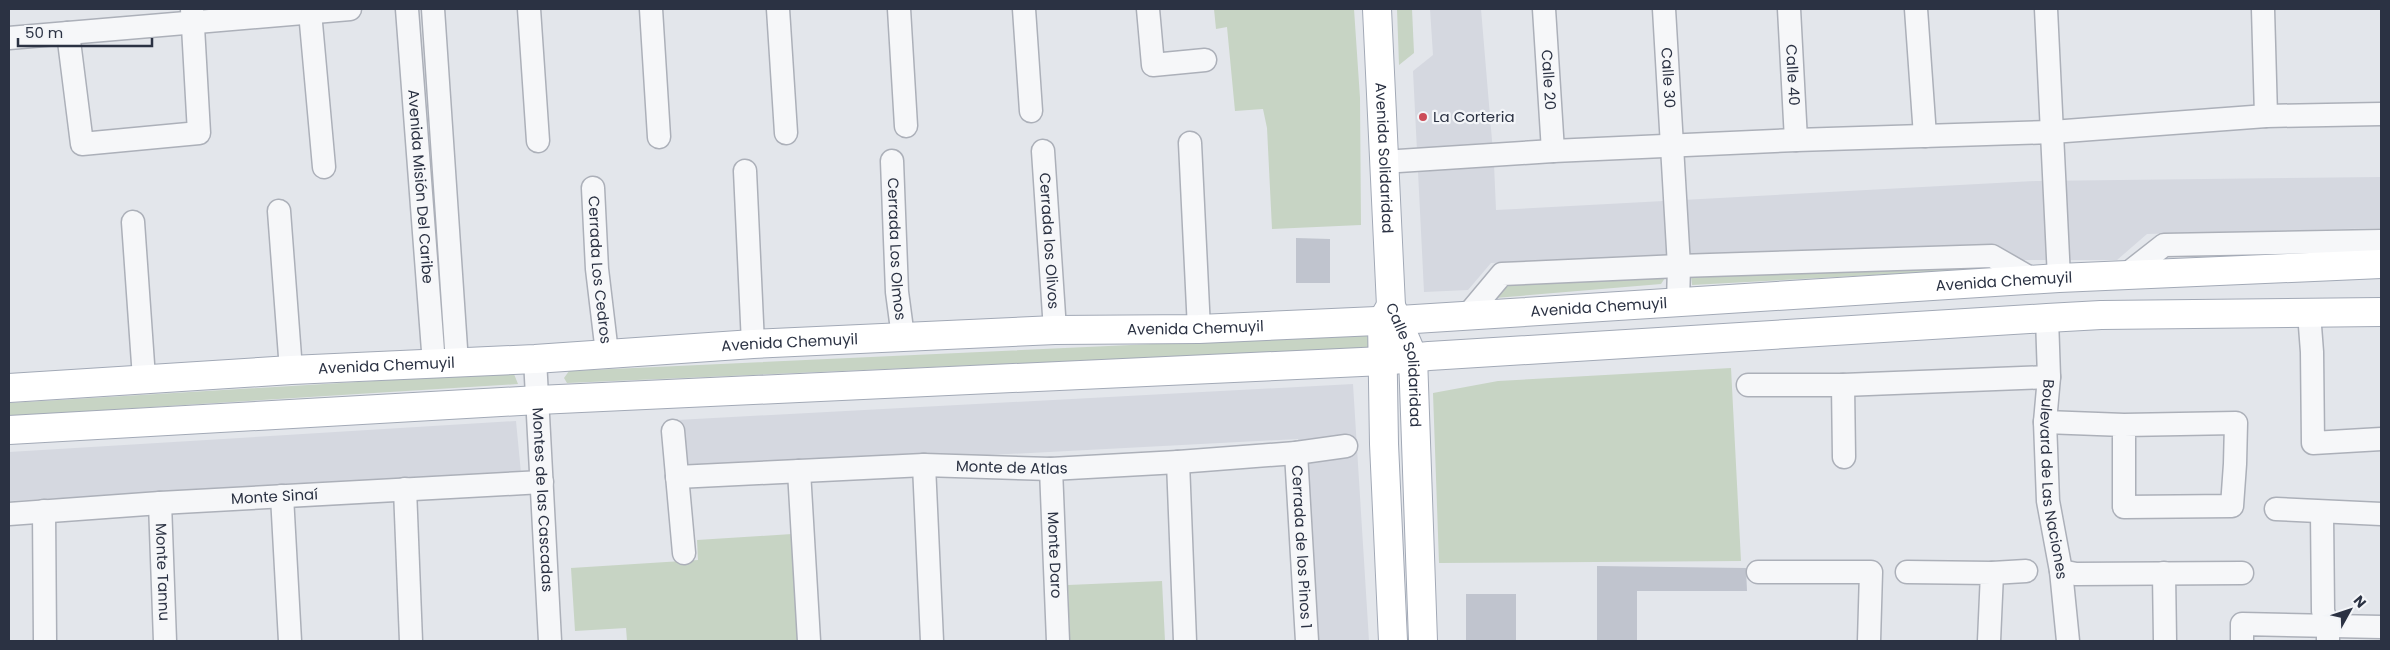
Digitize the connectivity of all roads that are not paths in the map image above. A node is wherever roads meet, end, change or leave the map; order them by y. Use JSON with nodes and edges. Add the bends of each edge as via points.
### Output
{"nodes":[{"id":1,"x":350,"y":9,"type":"edge"},
{"id":2,"x":407,"y":9,"type":"edge"},
{"id":3,"x":434,"y":9,"type":"edge"},
{"id":4,"x":529,"y":9,"type":"edge"},
{"id":5,"x":651,"y":9,"type":"edge"},
{"id":6,"x":778,"y":9,"type":"edge"},
{"id":7,"x":899,"y":9,"type":"edge"},
{"id":8,"x":1024,"y":9,"type":"edge"},
{"id":9,"x":1148,"y":9,"type":"edge"},
{"id":10,"x":1377,"y":9,"type":"edge"},
{"id":11,"x":1544,"y":9,"type":"edge"},
{"id":12,"x":1664,"y":9,"type":"edge"},
{"id":13,"x":1790,"y":9,"type":"edge"},
{"id":14,"x":1916,"y":9,"type":"edge"},
{"id":15,"x":2046,"y":9,"type":"edge"},
{"id":16,"x":2263,"y":9,"type":"edge"},
{"id":17,"x":310,"y":12,"type":"junction"},
{"id":18,"x":192,"y":15,"type":"edge"},
{"id":19,"x":68,"y":32,"type":"junction"},
{"id":20,"x":9,"y":38,"type":"edge"},
{"id":21,"x":1205,"y":60,"type":"dead end"},
{"id":22,"x":1031,"y":111,"type":"dead end"},
{"id":23,"x":2381,"y":114,"type":"edge"},
{"id":24,"x":2266,"y":116,"type":"junction"},
{"id":25,"x":906,"y":126,"type":"dead end"},
{"id":26,"x":2052,"y":132,"type":"junction"},
{"id":27,"x":786,"y":133,"type":"dead end"},
{"id":28,"x":1925,"y":136,"type":"junction"},
{"id":29,"x":659,"y":137,"type":"dead end"},
{"id":30,"x":1796,"y":140,"type":"junction"},
{"id":31,"x":538,"y":141,"type":"dead end"},
{"id":32,"x":1190,"y":143,"type":"dead end"},
{"id":33,"x":1672,"y":147,"type":"junction"},
{"id":34,"x":1043,"y":151,"type":"dead end"},
{"id":35,"x":1553,"y":151,"type":"junction"},
{"id":36,"x":892,"y":161,"type":"dead end"},
{"id":37,"x":1383,"y":162,"type":"junction"},
{"id":38,"x":324,"y":167,"type":"dead end"},
{"id":39,"x":746,"y":171,"type":"dead end"},
{"id":40,"x":593,"y":188,"type":"dead end"},
{"id":41,"x":279,"y":211,"type":"dead end"},
{"id":42,"x":133,"y":222,"type":"dead end"},
{"id":43,"x":2381,"y":241,"type":"edge"},
{"id":44,"x":2381,"y":260,"type":"edge"},
{"id":45,"x":2381,"y":264,"type":"edge"},
{"id":46,"x":1679,"y":266,"type":"junction"},
{"id":47,"x":2127,"y":274,"type":"junction"},
{"id":48,"x":2046,"y":279,"type":"junction"},
{"id":49,"x":1678,"y":302,"type":"junction"},
{"id":50,"x":2381,"y":312,"type":"edge"},
{"id":51,"x":2310,"y":313,"type":"junction"},
{"id":52,"x":1390,"y":316,"type":"junction"},
{"id":53,"x":1466,"y":317,"type":"junction"},
{"id":54,"x":2047,"y":318,"type":"junction"},
{"id":55,"x":1199,"y":329,"type":"junction"},
{"id":56,"x":1055,"y":330,"type":"junction"},
{"id":57,"x":903,"y":337,"type":"junction"},
{"id":58,"x":753,"y":344,"type":"junction"},
{"id":59,"x":606,"y":353,"type":"junction"},
{"id":60,"x":1413,"y":357,"type":"junction"},
{"id":61,"x":535,"y":359,"type":"junction"},
{"id":62,"x":1383,"y":361,"type":"junction"},
{"id":63,"x":445,"y":364,"type":"junction"},
{"id":64,"x":291,"y":370,"type":"junction"},
{"id":65,"x":144,"y":378,"type":"junction"},
{"id":66,"x":2049,"y":378,"type":"junction"},
{"id":67,"x":1748,"y":385,"type":"dead end"},
{"id":68,"x":1843,"y":385,"type":"junction"},
{"id":69,"x":9,"y":388,"type":"edge"},
{"id":70,"x":538,"y":400,"type":"junction"},
{"id":71,"x":2046,"y":422,"type":"junction"},
{"id":72,"x":2124,"y":425,"type":"junction"},
{"id":73,"x":9,"y":430,"type":"edge"},
{"id":74,"x":674,"y":431,"type":"dead end"},
{"id":75,"x":2381,"y":439,"type":"edge"},
{"id":76,"x":1346,"y":446,"type":"dead end"},
{"id":77,"x":1296,"y":453,"type":"junction"},
{"id":78,"x":1844,"y":457,"type":"dead end"},
{"id":79,"x":1178,"y":462,"type":"junction"},
{"id":80,"x":924,"y":465,"type":"junction"},
{"id":81,"x":1052,"y":469,"type":"junction"},
{"id":82,"x":799,"y":471,"type":"junction"},
{"id":83,"x":677,"y":476,"type":"junction"},
{"id":84,"x":542,"y":482,"type":"junction"},
{"id":85,"x":405,"y":489,"type":"junction"},
{"id":86,"x":282,"y":496,"type":"junction"},
{"id":87,"x":160,"y":503,"type":"junction"},
{"id":88,"x":2276,"y":509,"type":"dead end"},
{"id":89,"x":44,"y":512,"type":"junction"},
{"id":90,"x":2322,"y":513,"type":"junction"},
{"id":91,"x":9,"y":514,"type":"edge"},
{"id":92,"x":2381,"y":514,"type":"edge"},
{"id":93,"x":684,"y":553,"type":"dead end"},
{"id":94,"x":2026,"y":570,"type":"dead end"},
{"id":95,"x":2061,"y":570,"type":"junction"},
{"id":96,"x":1758,"y":572,"type":"dead end"},
{"id":97,"x":1907,"y":572,"type":"dead end"},
{"id":98,"x":1992,"y":573,"type":"junction"},
{"id":99,"x":2164,"y":573,"type":"junction"},
{"id":100,"x":2242,"y":573,"type":"dead end"},
{"id":101,"x":2381,"y":627,"type":"edge"},
{"id":102,"x":2242,"y":633,"type":"edge"},
{"id":103,"x":2328,"y":634,"type":"edge"},
{"id":104,"x":45,"y":641,"type":"edge"},
{"id":105,"x":165,"y":641,"type":"edge"},
{"id":106,"x":290,"y":641,"type":"edge"},
{"id":107,"x":411,"y":641,"type":"edge"},
{"id":108,"x":550,"y":641,"type":"edge"},
{"id":109,"x":809,"y":641,"type":"edge"},
{"id":110,"x":932,"y":641,"type":"edge"},
{"id":111,"x":1058,"y":641,"type":"edge"},
{"id":112,"x":1185,"y":641,"type":"edge"},
{"id":113,"x":1307,"y":641,"type":"edge"},
{"id":114,"x":1393,"y":641,"type":"edge"},
{"id":115,"x":1423,"y":641,"type":"edge"},
{"id":116,"x":1869,"y":641,"type":"edge"},
{"id":117,"x":1989,"y":641,"type":"edge"},
{"id":118,"x":2068,"y":641,"type":"edge"},
{"id":119,"x":2165,"y":641,"type":"edge"}],
"edges":[{"from":1,"to":17,"type":"street"},
{"from":2,"to":63,"type":"street","name":"Avenida Misión Del Caribe"},
{"from":3,"to":63,"type":"street","name":"Avenida Misión Del Caribe"},
{"from":4,"to":31,"type":"street"},
{"from":5,"to":29,"type":"street"},
{"from":6,"to":27,"type":"street"},
{"from":7,"to":25,"type":"street"},
{"from":8,"to":22,"type":"street"},
{"from":9,"to":21,"type":"street","via":[[1153,65]]},
{"from":10,"to":37,"type":"main road","name":"Avenida Solidaridad"},
{"from":11,"to":35,"type":"street","name":"Calle 20"},
{"from":12,"to":33,"type":"street","name":"Calle 30"},
{"from":13,"to":30,"type":"street","name":"Calle 40"},
{"from":14,"to":28,"type":"street"},
{"from":15,"to":26,"type":"street"},
{"from":16,"to":24,"type":"street"},
{"from":17,"to":18,"type":"street"},
{"from":17,"to":38,"type":"street"},
{"from":18,"to":19,"type":"street"},
{"from":18,"to":19,"type":"street","via":[[199,133],[82,144]]},
{"from":19,"to":20,"type":"street"},
{"from":23,"to":24,"type":"street"},
{"from":24,"to":26,"type":"street"},
{"from":26,"to":28,"type":"street"},
{"from":26,"to":48,"type":"street"},
{"from":28,"to":30,"type":"street"},
{"from":30,"to":33,"type":"street"},
{"from":32,"to":55,"type":"street"},
{"from":33,"to":35,"type":"street"},
{"from":33,"to":46,"type":"street","name":"Calle 30"},
{"from":34,"to":56,"type":"street","name":"Cerrada los Olivos"},
{"from":35,"to":37,"type":"street"},
{"from":36,"to":57,"type":"street","name":"Cerrada Los Olmos","via":[[897,292]]},
{"from":37,"to":52,"type":"main road","name":"Avenida Solidaridad"},
{"from":39,"to":58,"type":"street"},
{"from":40,"to":59,"type":"street","name":"Cerrada Los Cedros"},
{"from":41,"to":64,"type":"street"},
{"from":42,"to":65,"type":"street"},
{"from":43,"to":47,"type":"street","via":[[2164,245]]},
{"from":44,"to":45,"type":"street"},
{"from":45,"to":47,"type":"main road","name":"Avenida Chemuyil"},
{"from":46,"to":48,"type":"street","via":[[1992,256]]},
{"from":46,"to":49,"type":"street","name":"Calle 30"},
{"from":46,"to":53,"type":"street","via":[[1502,274]]},
{"from":47,"to":48,"type":"main road","name":"Avenida Chemuyil"},
{"from":48,"to":49,"type":"main road","name":"Avenida Chemuyil"},
{"from":49,"to":53,"type":"main road","name":"Avenida Chemuyil"},
{"from":50,"to":51,"type":"main road"},
{"from":51,"to":54,"type":"main road"},
{"from":51,"to":75,"type":"street","via":[[2312,443]]},
{"from":52,"to":53,"type":"main road","name":"Avenida Chemuyil"},
{"from":52,"to":55,"type":"main road","name":"Avenida Chemuyil"},
{"from":52,"to":60,"type":"main road","name":"Calle Solidaridad"},
{"from":52,"to":62,"type":"main road","name":"Calle Solidaridad"},
{"from":54,"to":60,"type":"main road"},
{"from":54,"to":66,"type":"street","name":"Boulevard de Las Naciones"},
{"from":55,"to":56,"type":"main road","name":"Avenida Chemuyil"},
{"from":56,"to":57,"type":"main road","name":"Avenida Chemuyil"},
{"from":57,"to":58,"type":"main road","name":"Avenida Chemuyil"},
{"from":58,"to":59,"type":"main road","name":"Avenida Chemuyil"},
{"from":59,"to":61,"type":"main road","name":"Avenida Chemuyil"},
{"from":60,"to":62,"type":"main road"},
{"from":60,"to":115,"type":"main road","name":"Calle Solidaridad"},
{"from":61,"to":63,"type":"main road","name":"Avenida Chemuyil"},
{"from":61,"to":70,"type":"street","name":"Montes de las Cascadas"},
{"from":62,"to":70,"type":"main road"},
{"from":62,"to":114,"type":"main road","name":"Calle Solidaridad"},
{"from":63,"to":64,"type":"main road","name":"Avenida Chemuyil"},
{"from":64,"to":65,"type":"main road","name":"Avenida Chemuyil"},
{"from":65,"to":69,"type":"main road","name":"Avenida Chemuyil"},
{"from":66,"to":68,"type":"street"},
{"from":66,"to":71,"type":"street","name":"Boulevard de Las Naciones"},
{"from":67,"to":68,"type":"street"},
{"from":68,"to":78,"type":"street"},
{"from":70,"to":73,"type":"main road"},
{"from":70,"to":84,"type":"street","name":"Montes de las Cascadas"},
{"from":71,"to":72,"type":"street"},
{"from":71,"to":95,"type":"street","name":"Boulevard de Las Naciones","via":[[2048,501]]},
{"from":72,"to":72,"type":"street","via":[[2124,507],[2232,506],[2236,423]]},
{"from":74,"to":83,"type":"street"},
{"from":76,"to":77,"type":"street","name":"Monte de Atlas"},
{"from":77,"to":79,"type":"street","name":"Monte de Atlas"},
{"from":77,"to":113,"type":"street","name":"Cerrada de los Pinos 1"},
{"from":79,"to":81,"type":"street","name":"Monte de Atlas"},
{"from":79,"to":112,"type":"street"},
{"from":80,"to":81,"type":"street","name":"Monte de Atlas"},
{"from":80,"to":82,"type":"street","name":"Monte de Atlas"},
{"from":80,"to":110,"type":"street"},
{"from":81,"to":111,"type":"street","name":"Monte Daro"},
{"from":82,"to":83,"type":"street","name":"Monte de Atlas"},
{"from":82,"to":109,"type":"street"},
{"from":83,"to":93,"type":"street"},
{"from":84,"to":85,"type":"street","name":"Monte Sinaí"},
{"from":84,"to":108,"type":"street","name":"Montes de las Cascadas"},
{"from":85,"to":86,"type":"street","name":"Monte Sinaí"},
{"from":85,"to":107,"type":"street"},
{"from":86,"to":87,"type":"street","name":"Monte Sinaí"},
{"from":86,"to":106,"type":"street"},
{"from":87,"to":89,"type":"street","name":"Monte Sinaí"},
{"from":87,"to":105,"type":"street","name":"Monte Tannu"},
{"from":88,"to":90,"type":"street"},
{"from":89,"to":91,"type":"street","name":"Monte Sinaí"},
{"from":89,"to":104,"type":"street"},
{"from":90,"to":92,"type":"street"},
{"from":90,"to":103,"type":"street","via":[[2323,612]]},
{"from":94,"to":98,"type":"street"},
{"from":95,"to":99,"type":"street","via":[[2076,574]]},
{"from":95,"to":118,"type":"street","name":"Boulevard de Las Naciones"},
{"from":96,"to":116,"type":"street","via":[[1871,572]]},
{"from":97,"to":98,"type":"street"},
{"from":98,"to":117,"type":"street"},
{"from":99,"to":100,"type":"street"},
{"from":99,"to":119,"type":"street"},
{"from":101,"to":103,"type":"street"},
{"from":102,"to":103,"type":"street"}]}
